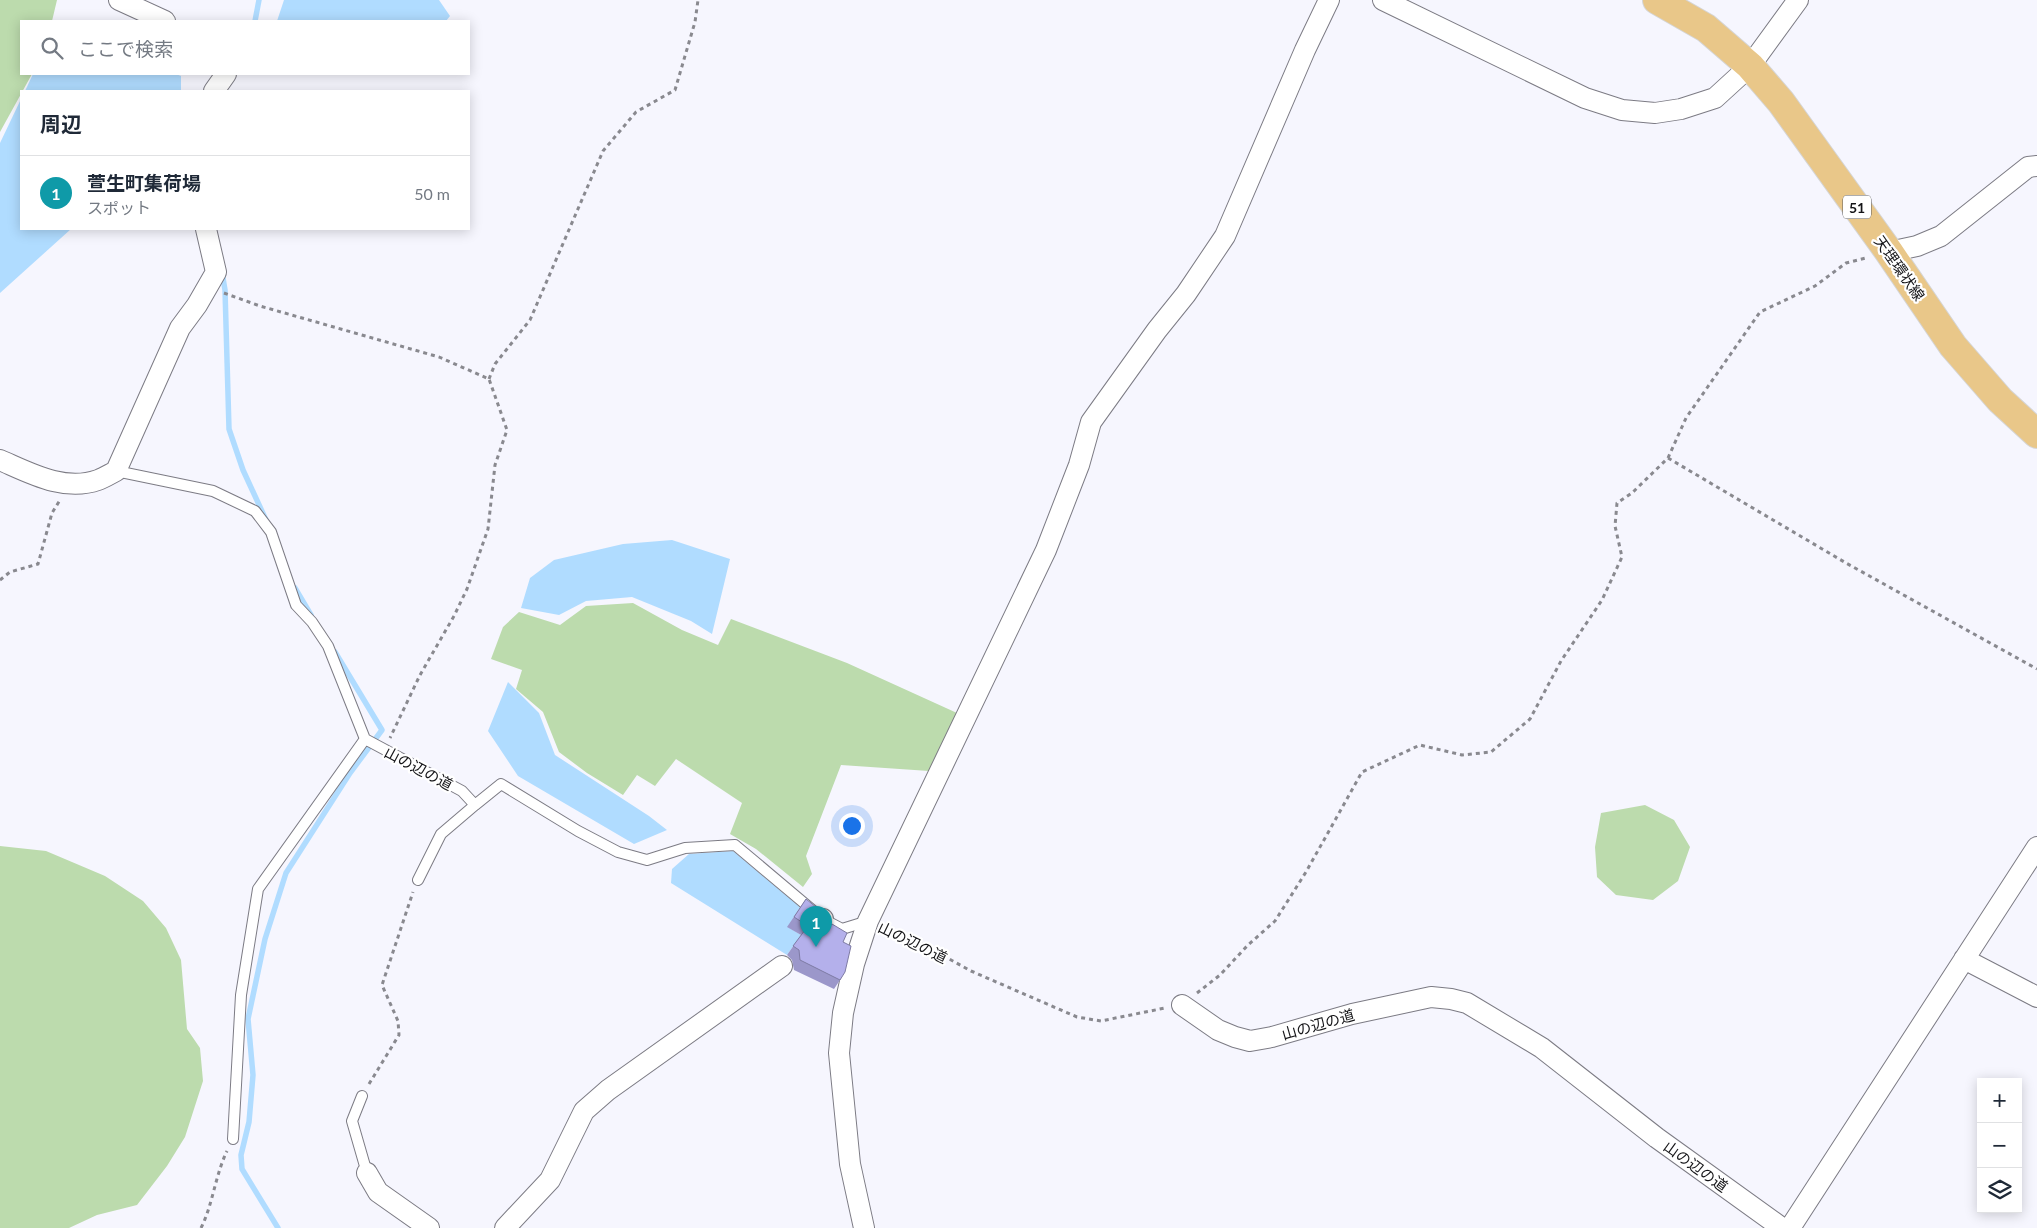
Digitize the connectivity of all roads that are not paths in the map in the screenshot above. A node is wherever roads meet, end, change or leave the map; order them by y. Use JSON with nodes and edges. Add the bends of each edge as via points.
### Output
{"nodes":[{"id":1,"x":119,"y":0,"type":"edge"},
{"id":2,"x":1329,"y":0,"type":"edge"},
{"id":3,"x":1383,"y":0,"type":"edge"},
{"id":4,"x":1657,"y":0,"type":"edge"},
{"id":5,"x":1798,"y":0,"type":"edge"},
{"id":6,"x":143,"y":4,"type":"edge"},
{"id":7,"x":165,"y":20,"type":"edge"},
{"id":8,"x":1750,"y":66,"type":"junction"},
{"id":9,"x":225,"y":75,"type":"edge"},
{"id":10,"x":215,"y":90,"type":"edge"},
{"id":11,"x":2037,"y":166,"type":"edge"},
{"id":12,"x":206,"y":230,"type":"edge"},
{"id":13,"x":1889,"y":252,"type":"junction"},
{"id":14,"x":2037,"y":434,"type":"edge"},
{"id":15,"x":0,"y":460,"type":"edge"},
{"id":16,"x":116,"y":471,"type":"junction"},
{"id":17,"x":366,"y":739,"type":"junction"},
{"id":18,"x":475,"y":805,"type":"junction"},
{"id":19,"x":2037,"y":848,"type":"edge"},
{"id":20,"x":418,"y":880,"type":"road end"},
{"id":21,"x":868,"y":921,"type":"junction"},
{"id":22,"x":1964,"y":959,"type":"junction"},
{"id":23,"x":782,"y":966,"type":"dead end"},
{"id":24,"x":2037,"y":997,"type":"edge"},
{"id":25,"x":1182,"y":1004,"type":"road end"},
{"id":26,"x":362,"y":1096,"type":"road end"},
{"id":27,"x":232,"y":1140,"type":"road end"},
{"id":28,"x":367,"y":1173,"type":"joint"},
{"id":29,"x":429,"y":1228,"type":"edge"},
{"id":30,"x":505,"y":1228,"type":"edge"},
{"id":31,"x":864,"y":1228,"type":"edge"},
{"id":32,"x":1782,"y":1228,"type":"edge"},
{"id":33,"x":1790,"y":1228,"type":"edge"}],
"edges":[{"from":1,"to":6,"type":"street"},
{"from":2,"to":21,"type":"street","via":[[1225,236],[1186,294],[1090,422],[1079,464],[1046,550]]},
{"from":3,"to":8,"type":"street","via":[[1585,98],[1622,110],[1654,113],[1681,109],[1714,98]]},
{"from":4,"to":8,"type":"main road","name":"天理環状線","number":"51","via":[[1706,28]]},
{"from":5,"to":8,"type":"street"},
{"from":6,"to":7,"type":"street"},
{"from":8,"to":13,"type":"main road","name":"天理環状線","number":"51","via":[[1781,102]]},
{"from":9,"to":10,"type":"street"},
{"from":11,"to":13,"type":"street","via":[[2028,167],[1941,236]]},
{"from":12,"to":16,"type":"street","via":[[216,272],[180,328]]},
{"from":13,"to":14,"type":"main road","name":"天理環状線","number":"51","via":[[1953,346],[2000,400]]},
{"from":15,"to":16,"type":"street","via":[[46,480],[72,483],[97,480]]},
{"from":16,"to":17,"type":"lane","via":[[213,491],[255,511],[272,532],[296,605],[328,646]]},
{"from":17,"to":18,"type":"lane","name":"山の辺の道","via":[[462,791]]},
{"from":17,"to":27,"type":"lane","via":[[258,890],[241,995]]},
{"from":18,"to":20,"type":"lane","via":[[441,834]]},
{"from":18,"to":21,"type":"lane","name":"山の辺の道","via":[[501,784],[618,852],[647,860],[685,848],[735,845],[820,922],[842,928]]},
{"from":19,"to":22,"type":"street"},
{"from":21,"to":31,"type":"street","via":[[854,964],[838,1053],[850,1164]]},
{"from":22,"to":24,"type":"street"},
{"from":22,"to":33,"type":"street"},
{"from":23,"to":30,"type":"street","via":[[608,1090],[584,1111],[550,1180]]},
{"from":25,"to":32,"type":"street","name":"山の辺の道","via":[[1218,1030],[1250,1041],[1431,997],[1467,1003],[1542,1048],[1657,1138]]},
{"from":26,"to":28,"type":"lane","via":[[352,1121]]},
{"from":28,"to":29,"type":"street","via":[[378,1192]]}]}
